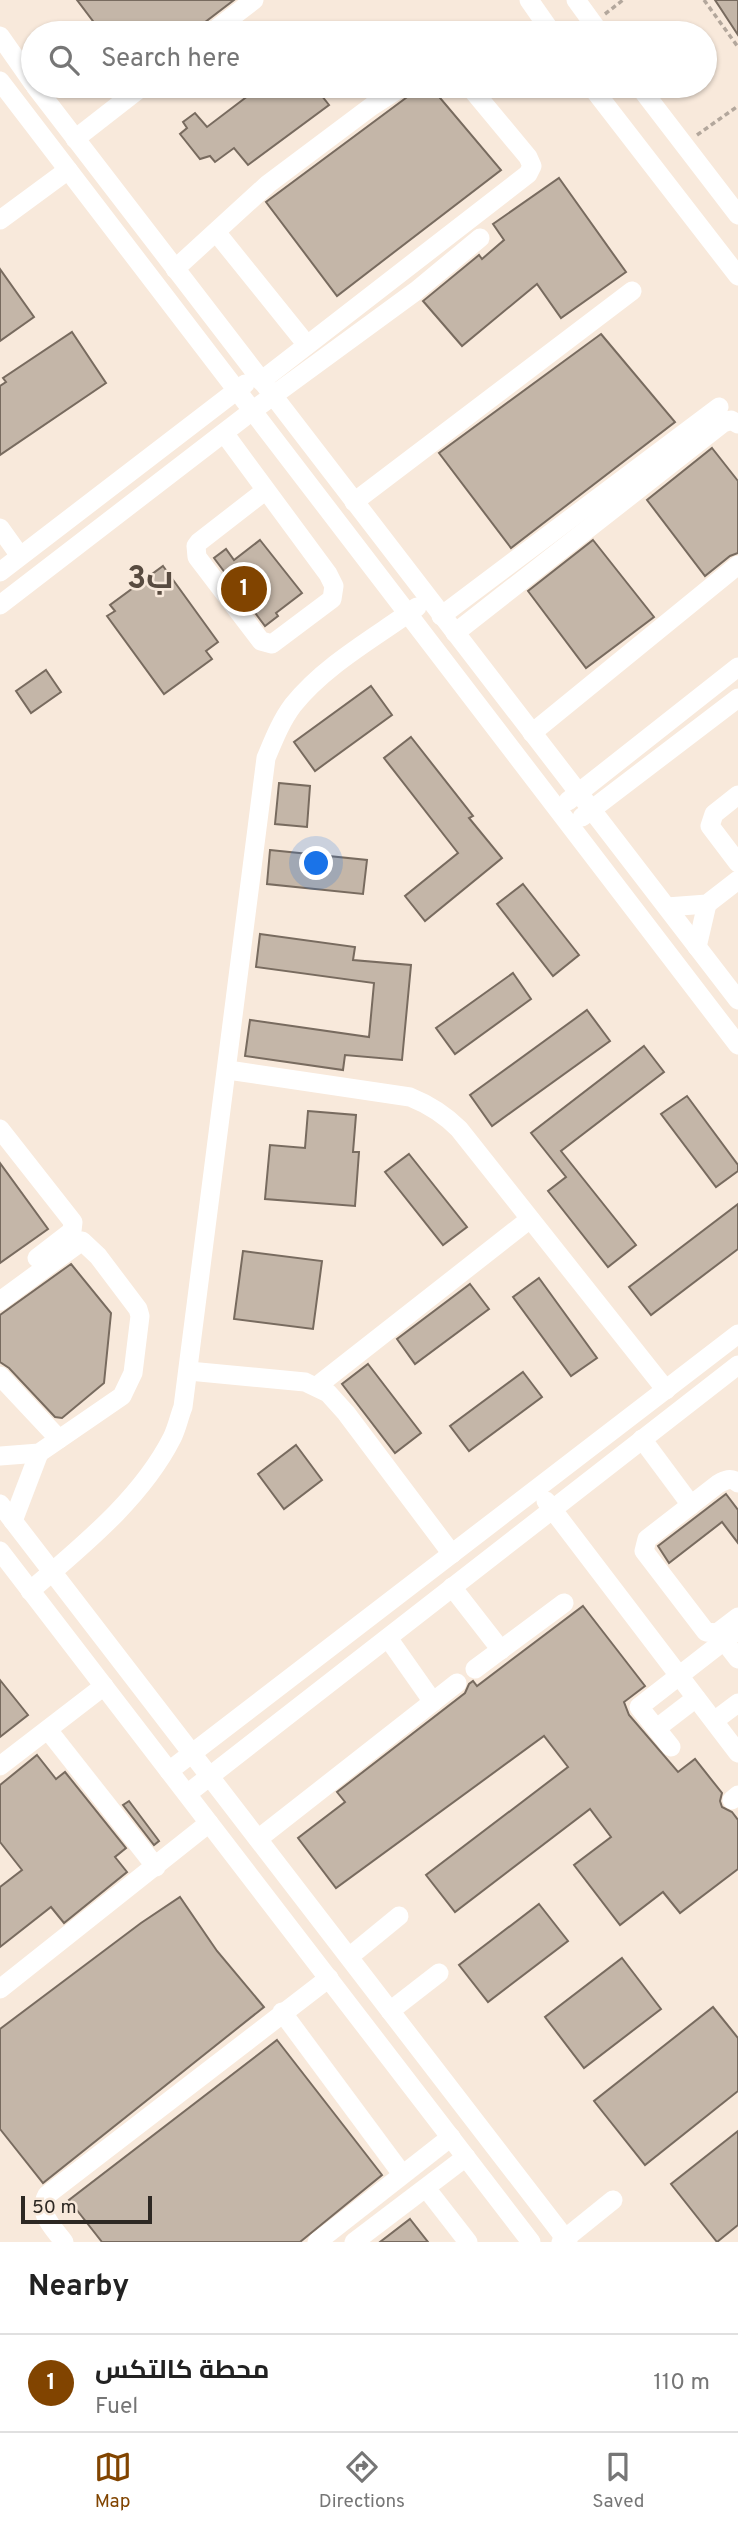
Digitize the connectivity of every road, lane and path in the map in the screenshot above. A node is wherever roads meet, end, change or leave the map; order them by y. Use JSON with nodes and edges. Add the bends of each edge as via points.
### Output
{"nodes":[{"id":1,"x":254,"y":0,"type":"edge"},
{"id":2,"x":528,"y":0,"type":"edge"},
{"id":3,"x":576,"y":0,"type":"edge"},
{"id":4,"x":704,"y":0,"type":"edge"},
{"id":5,"x":227,"y":21,"type":"edge"},
{"id":6,"x":543,"y":21,"type":"edge"},
{"id":7,"x":591,"y":21,"type":"edge"},
{"id":8,"x":0,"y":36,"type":"edge"},
{"id":9,"x":738,"y":47,"type":"edge"},
{"id":10,"x":21,"y":66,"type":"edge"},
{"id":11,"x":0,"y":81,"type":"edge"},
{"id":12,"x":44,"y":98,"type":"edge"},
{"id":13,"x":128,"y":98,"type":"edge"},
{"id":14,"x":385,"y":98,"type":"edge"},
{"id":15,"x":479,"y":98,"type":"edge"},
{"id":16,"x":601,"y":98,"type":"edge"},
{"id":17,"x":648,"y":98,"type":"edge"},
{"id":18,"x":738,"y":106,"type":"edge"},
{"id":19,"x":75,"y":139,"type":"junction"},
{"id":20,"x":684,"y":145,"type":"junction"},
{"id":21,"x":68,"y":170,"type":"junction"},
{"id":22,"x":738,"y":215,"type":"edge"},
{"id":23,"x":0,"y":220,"type":"edge"},
{"id":24,"x":216,"y":232,"type":"junction"},
{"id":25,"x":480,"y":238,"type":"dead end"},
{"id":26,"x":175,"y":269,"type":"junction"},
{"id":27,"x":738,"y":276,"type":"edge"},
{"id":28,"x":632,"y":291,"type":"dead end"},
{"id":29,"x":307,"y":345,"type":"junction"},
{"id":30,"x":259,"y":378,"type":"junction"},
{"id":31,"x":236,"y":390,"type":"junction"},
{"id":32,"x":273,"y":397,"type":"junction"},
{"id":33,"x":719,"y":407,"type":"dead end"},
{"id":34,"x":253,"y":411,"type":"junction"},
{"id":35,"x":738,"y":424,"type":"edge"},
{"id":36,"x":224,"y":433,"type":"junction"},
{"id":37,"x":266,"y":490,"type":"junction"},
{"id":38,"x":354,"y":502,"type":"junction"},
{"id":39,"x":0,"y":528,"type":"edge"},
{"id":40,"x":20,"y":556,"type":"junction"},
{"id":41,"x":738,"y":565,"type":"edge"},
{"id":42,"x":0,"y":572,"type":"edge"},
{"id":43,"x":429,"y":599,"type":"junction"},
{"id":44,"x":0,"y":605,"type":"edge"},
{"id":45,"x":408,"y":614,"type":"junction"},
{"id":46,"x":442,"y":616,"type":"junction"},
{"id":47,"x":455,"y":633,"type":"junction"},
{"id":48,"x":738,"y":667,"type":"edge"},
{"id":49,"x":738,"y":698,"type":"edge"},
{"id":50,"x":532,"y":733,"type":"junction"},
{"id":51,"x":578,"y":793,"type":"junction"},
{"id":52,"x":738,"y":795,"type":"edge"},
{"id":53,"x":557,"y":809,"type":"junction"},
{"id":54,"x":592,"y":810,"type":"junction"},
{"id":55,"x":570,"y":826,"type":"junction"},
{"id":56,"x":738,"y":863,"type":"edge"},
{"id":57,"x":738,"y":880,"type":"edge"},
{"id":58,"x":707,"y":904,"type":"junction"},
{"id":59,"x":667,"y":907,"type":"junction"},
{"id":60,"x":697,"y":947,"type":"junction"},
{"id":61,"x":738,"y":1000,"type":"edge"},
{"id":62,"x":738,"y":1045,"type":"edge"},
{"id":63,"x":228,"y":1070,"type":"junction"},
{"id":64,"x":0,"y":1129,"type":"edge"},
{"id":65,"x":530,"y":1219,"type":"junction"},
{"id":66,"x":0,"y":1286,"type":"edge"},
{"id":67,"x":0,"y":1301,"type":"edge"},
{"id":68,"x":738,"y":1334,"type":"edge"},
{"id":69,"x":738,"y":1365,"type":"edge"},
{"id":70,"x":189,"y":1371,"type":"junction"},
{"id":71,"x":0,"y":1376,"type":"edge"},
{"id":72,"x":317,"y":1386,"type":"junction"},
{"id":73,"x":666,"y":1390,"type":"junction"},
{"id":74,"x":59,"y":1439,"type":"junction"},
{"id":75,"x":642,"y":1439,"type":"junction"},
{"id":76,"x":39,"y":1452,"type":"junction"},
{"id":77,"x":0,"y":1456,"type":"edge"},
{"id":78,"x":738,"y":1483,"type":"edge"},
{"id":79,"x":537,"y":1488,"type":"junction"},
{"id":80,"x":0,"y":1504,"type":"edge"},
{"id":81,"x":691,"y":1505,"type":"junction"},
{"id":82,"x":552,"y":1509,"type":"junction"},
{"id":83,"x":13,"y":1521,"type":"junction"},
{"id":84,"x":0,"y":1552,"type":"edge"},
{"id":85,"x":452,"y":1554,"type":"junction"},
{"id":86,"x":52,"y":1572,"type":"junction"},
{"id":87,"x":452,"y":1587,"type":"junction"},
{"id":88,"x":30,"y":1591,"type":"junction"},
{"id":89,"x":564,"y":1603,"type":"dead end"},
{"id":90,"x":738,"y":1617,"type":"edge"},
{"id":91,"x":731,"y":1635,"type":"edge"},
{"id":92,"x":388,"y":1638,"type":"junction"},
{"id":93,"x":501,"y":1650,"type":"junction"},
{"id":94,"x":738,"y":1659,"type":"edge"},
{"id":95,"x":475,"y":1669,"type":"dead end"},
{"id":96,"x":679,"y":1676,"type":"junction"},
{"id":97,"x":457,"y":1683,"type":"dead end"},
{"id":98,"x":104,"y":1686,"type":"junction"},
{"id":99,"x":696,"y":1698,"type":"junction"},
{"id":100,"x":433,"y":1702,"type":"junction"},
{"id":101,"x":738,"y":1703,"type":"edge"},
{"id":102,"x":738,"y":1715,"type":"edge"},
{"id":103,"x":717,"y":1725,"type":"junction"},
{"id":104,"x":656,"y":1728,"type":"junction"},
{"id":105,"x":48,"y":1730,"type":"junction"},
{"id":106,"x":671,"y":1747,"type":"dead end"},
{"id":107,"x":738,"y":1753,"type":"edge"},
{"id":108,"x":192,"y":1754,"type":"junction"},
{"id":109,"x":0,"y":1766,"type":"edge"},
{"id":110,"x":169,"y":1771,"type":"junction"},
{"id":111,"x":209,"y":1776,"type":"junction"},
{"id":112,"x":187,"y":1794,"type":"junction"},
{"id":113,"x":209,"y":1823,"type":"junction"},
{"id":114,"x":257,"y":1839,"type":"junction"},
{"id":115,"x":156,"y":1867,"type":"junction"},
{"id":116,"x":399,"y":1916,"type":"dead end"},
{"id":117,"x":349,"y":1957,"type":"junction"},
{"id":118,"x":439,"y":1973,"type":"dead end"},
{"id":119,"x":329,"y":1978,"type":"junction"},
{"id":120,"x":0,"y":1989,"type":"edge"},
{"id":121,"x":390,"y":2011,"type":"junction"},
{"id":122,"x":282,"y":2012,"type":"junction"},
{"id":123,"x":451,"y":2137,"type":"junction"},
{"id":124,"x":466,"y":2157,"type":"junction"},
{"id":125,"x":402,"y":2175,"type":"junction"},
{"id":126,"x":426,"y":2188,"type":"junction"},
{"id":127,"x":614,"y":2200,"type":"dead end"},
{"id":128,"x":565,"y":2241,"type":"edge"},
{"id":129,"x":64,"y":2242,"type":"edge"},
{"id":130,"x":317,"y":2242,"type":"edge"},
{"id":131,"x":354,"y":2242,"type":"edge"},
{"id":132,"x":468,"y":2242,"type":"edge"},
{"id":133,"x":531,"y":2242,"type":"edge"}],
"edges":[{"from":1,"to":5,"type":"street"},
{"from":2,"to":6,"type":"street"},
{"from":3,"to":7,"type":"street"},
{"from":4,"to":9,"type":"path"},
{"from":8,"to":10,"type":"street"},
{"from":11,"to":21,"type":"street"},
{"from":12,"to":19,"type":"street"},
{"from":13,"to":19,"type":"street"},
{"from":14,"to":24,"type":"street","via":[[268,184]]},
{"from":15,"to":29,"type":"street","via":[[528,157],[528,174]]},
{"from":16,"to":27,"type":"street"},
{"from":17,"to":20,"type":"street"},
{"from":18,"to":20,"type":"path"},
{"from":19,"to":26,"type":"street"},
{"from":20,"to":22,"type":"street"},
{"from":21,"to":23,"type":"street"},
{"from":21,"to":31,"type":"street"},
{"from":24,"to":26,"type":"street"},
{"from":24,"to":29,"type":"street"},
{"from":25,"to":32,"type":"street"},
{"from":26,"to":30,"type":"street"},
{"from":28,"to":38,"type":"street"},
{"from":29,"to":30,"type":"street"},
{"from":30,"to":31,"type":"street"},
{"from":30,"to":32,"type":"street"},
{"from":31,"to":34,"type":"street"},
{"from":31,"to":40,"type":"street"},
{"from":32,"to":34,"type":"street"},
{"from":32,"to":38,"type":"street"},
{"from":33,"to":46,"type":"street"},
{"from":34,"to":36,"type":"street"},
{"from":34,"to":45,"type":"street"},
{"from":35,"to":47,"type":"street","via":[[723,423]]},
{"from":36,"to":37,"type":"street"},
{"from":36,"to":44,"type":"street"},
{"from":37,"to":37,"type":"street","via":[[334,586],[332,599],[272,644],[261,641],[195,552],[199,542]]},
{"from":38,"to":43,"type":"street"},
{"from":39,"to":40,"type":"street"},
{"from":40,"to":42,"type":"street"},
{"from":41,"to":50,"type":"street"},
{"from":43,"to":45,"type":"street"},
{"from":43,"to":46,"type":"street"},
{"from":45,"to":53,"type":"street"},
{"from":45,"to":63,"type":"street","via":[[326,672],[294,704],[277,730],[266,758]]},
{"from":46,"to":47,"type":"street"},
{"from":47,"to":50,"type":"street"},
{"from":48,"to":51,"type":"street"},
{"from":49,"to":54,"type":"street"},
{"from":50,"to":51,"type":"street"},
{"from":51,"to":53,"type":"street"},
{"from":51,"to":54,"type":"street"},
{"from":52,"to":56,"type":"street","via":[[715,814],[710,826]]},
{"from":53,"to":55,"type":"street"},
{"from":54,"to":55,"type":"street"},
{"from":54,"to":59,"type":"street"},
{"from":55,"to":62,"type":"street"},
{"from":57,"to":58,"type":"street"},
{"from":58,"to":59,"type":"street"},
{"from":58,"to":60,"type":"street"},
{"from":59,"to":60,"type":"street"},
{"from":60,"to":61,"type":"street"},
{"from":63,"to":65,"type":"street","via":[[410,1097],[429,1104],[459,1129]]},
{"from":63,"to":70,"type":"street"},
{"from":64,"to":66,"type":"street","via":[[74,1225]]},
{"from":65,"to":72,"type":"street"},
{"from":65,"to":73,"type":"street"},
{"from":67,"to":74,"type":"street","via":[[82,1241],[138,1308],[133,1373],[127,1389]]},
{"from":68,"to":73,"type":"street"},
{"from":69,"to":75,"type":"street"},
{"from":70,"to":72,"type":"street"},
{"from":70,"to":86,"type":"street","via":[[183,1407],[156,1466],[92,1537]]},
{"from":71,"to":74,"type":"street"},
{"from":72,"to":85,"type":"street","via":[[346,1413]]},
{"from":73,"to":79,"type":"street"},
{"from":74,"to":76,"type":"street"},
{"from":75,"to":81,"type":"street"},
{"from":75,"to":82,"type":"street"},
{"from":76,"to":77,"type":"street"},
{"from":76,"to":83,"type":"street"},
{"from":78,"to":81,"type":"street","via":[[726,1479]]},
{"from":79,"to":82,"type":"street"},
{"from":79,"to":85,"type":"street"},
{"from":80,"to":83,"type":"street"},
{"from":81,"to":90,"type":"street","via":[[647,1539],[644,1550],[706,1632],[718,1633]]},
{"from":82,"to":87,"type":"street"},
{"from":82,"to":96,"type":"street"},
{"from":83,"to":86,"type":"street"},
{"from":84,"to":88,"type":"street"},
{"from":85,"to":108,"type":"street"},
{"from":86,"to":88,"type":"street"},
{"from":86,"to":108,"type":"street"},
{"from":87,"to":92,"type":"street"},
{"from":87,"to":93,"type":"street"},
{"from":88,"to":98,"type":"street"},
{"from":89,"to":93,"type":"street"},
{"from":91,"to":94,"type":"street"},
{"from":91,"to":96,"type":"street"},
{"from":92,"to":100,"type":"street"},
{"from":92,"to":111,"type":"street"},
{"from":93,"to":95,"type":"street"},
{"from":96,"to":99,"type":"street"},
{"from":96,"to":104,"type":"street","via":[[639,1707]]},
{"from":97,"to":100,"type":"street"},
{"from":98,"to":105,"type":"street"},
{"from":98,"to":110,"type":"street"},
{"from":99,"to":103,"type":"street"},
{"from":99,"to":104,"type":"street"},
{"from":100,"to":114,"type":"street"},
{"from":101,"to":103,"type":"street"},
{"from":102,"to":103,"type":"street"},
{"from":103,"to":107,"type":"street"},
{"from":104,"to":106,"type":"street"},
{"from":105,"to":109,"type":"street"},
{"from":105,"to":115,"type":"street"},
{"from":108,"to":110,"type":"street"},
{"from":108,"to":111,"type":"street"},
{"from":110,"to":112,"type":"street"},
{"from":111,"to":112,"type":"street"},
{"from":111,"to":114,"type":"street"},
{"from":112,"to":113,"type":"street"},
{"from":113,"to":115,"type":"street"},
{"from":113,"to":119,"type":"street"},
{"from":114,"to":117,"type":"street"},
{"from":115,"to":120,"type":"street"},
{"from":116,"to":117,"type":"street"},
{"from":117,"to":121,"type":"street"},
{"from":118,"to":121,"type":"street"},
{"from":119,"to":122,"type":"street"},
{"from":119,"to":123,"type":"street"},
{"from":121,"to":128,"type":"street"},
{"from":122,"to":125,"type":"street"},
{"from":122,"to":129,"type":"street","via":[[47,2195],[44,2213]]},
{"from":123,"to":124,"type":"street"},
{"from":123,"to":125,"type":"street"},
{"from":124,"to":126,"type":"street"},
{"from":124,"to":133,"type":"street"},
{"from":125,"to":130,"type":"street"},
{"from":126,"to":131,"type":"street"},
{"from":126,"to":132,"type":"street"},
{"from":127,"to":128,"type":"street"}]}
